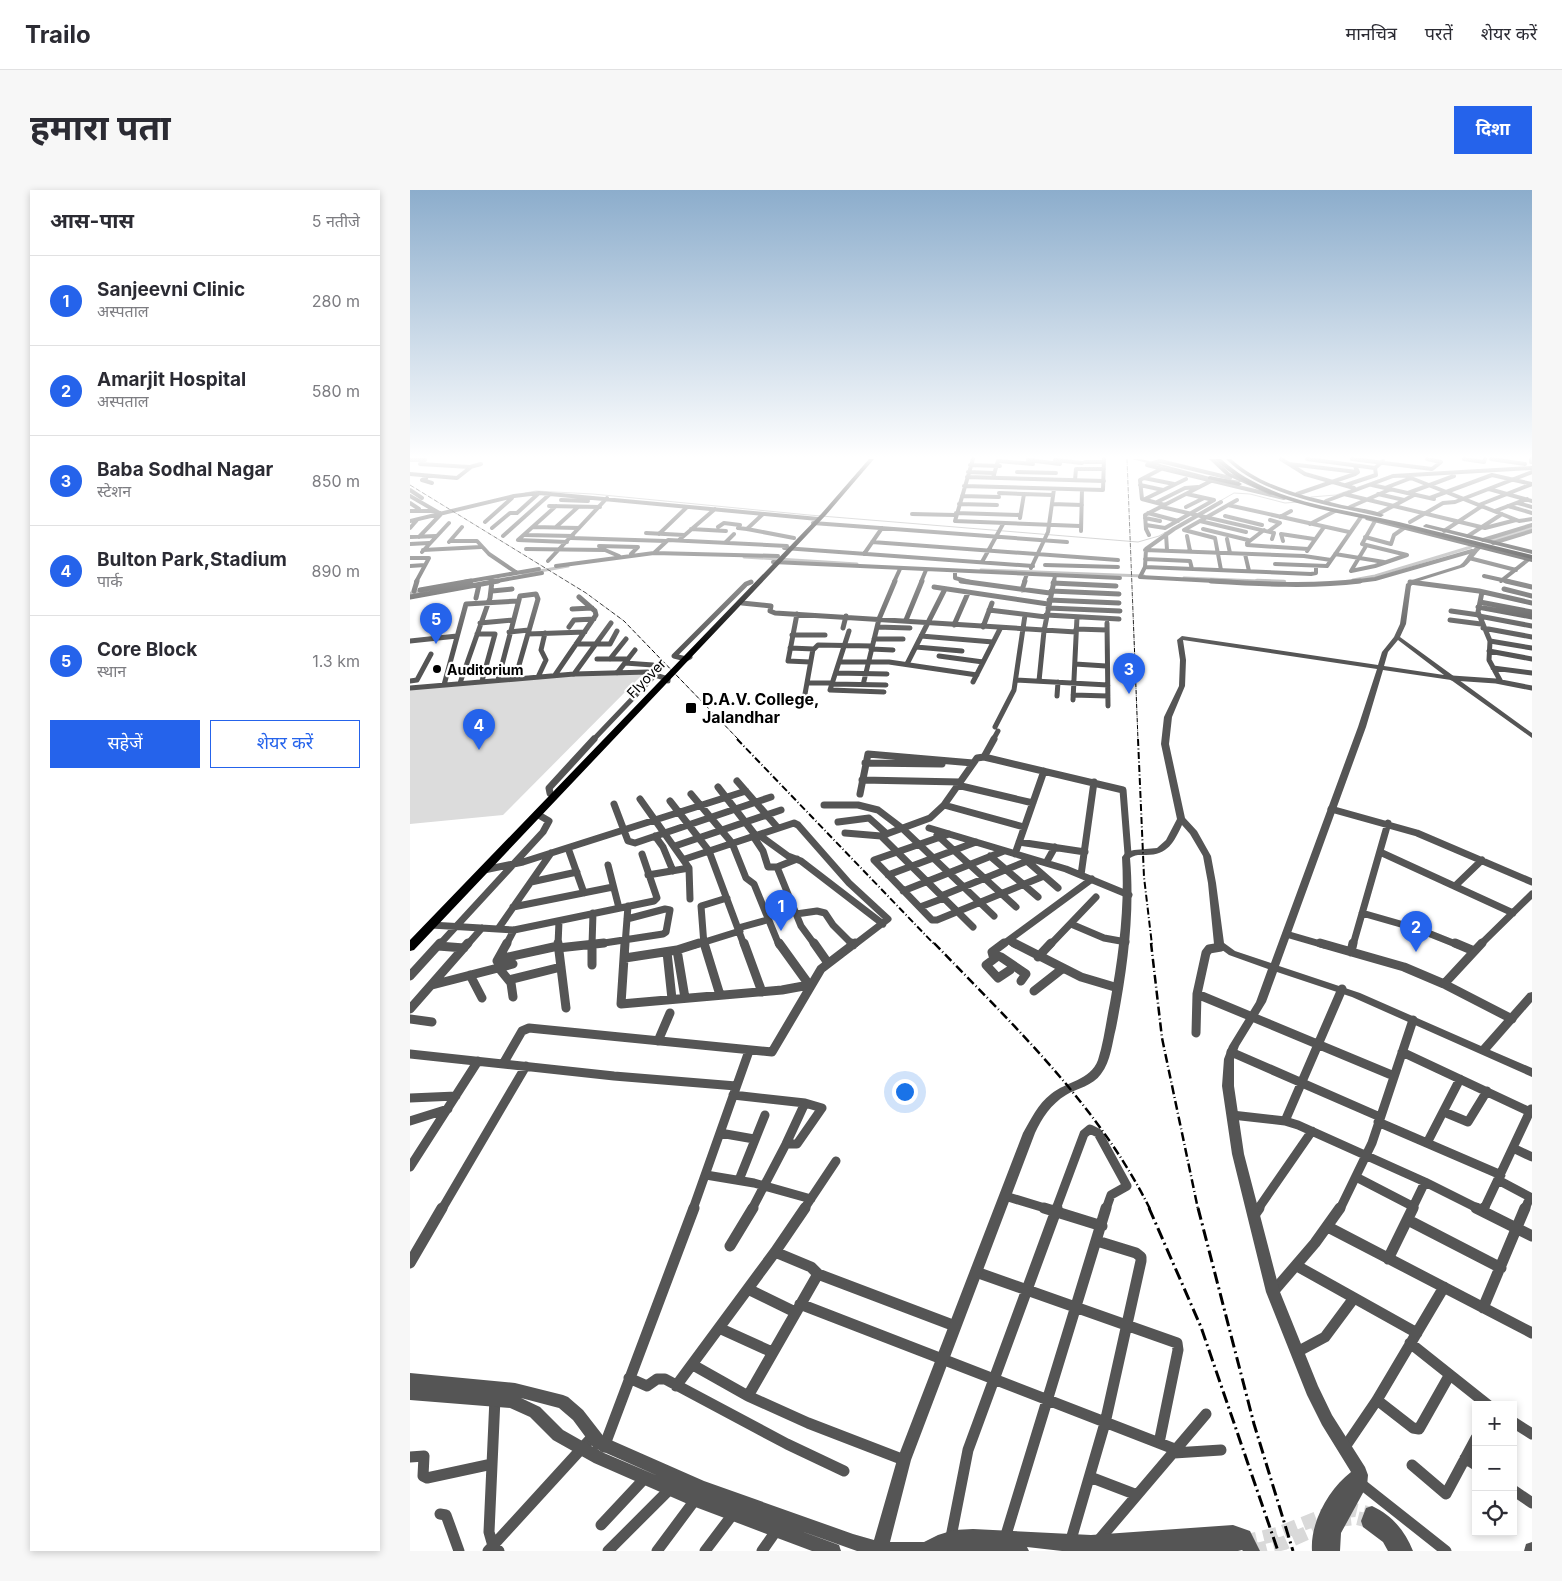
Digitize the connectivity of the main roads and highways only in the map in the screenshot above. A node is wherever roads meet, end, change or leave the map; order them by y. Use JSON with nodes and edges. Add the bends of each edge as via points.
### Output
{"nodes":[{"id":1,"x":812,"y":523,"type":"edge"},
{"id":2,"x":812,"y":523,"type":"edge"},
{"id":3,"x":1389,"y":523,"type":"edge"},
{"id":4,"x":1391,"y":523,"type":"edge"},
{"id":5,"x":1397,"y":523,"type":"edge"},
{"id":6,"x":1412,"y":523,"type":"edge"},
{"id":7,"x":1481,"y":543,"type":"junction"},
{"id":8,"x":786,"y":548,"type":"junction"},
{"id":9,"x":1531,"y":557,"type":"edge"},
{"id":10,"x":553,"y":794,"type":"junction"},
{"id":11,"x":410,"y":936,"type":"edge"},
{"id":12,"x":410,"y":948,"type":"edge"}],
"edges":[{"from":1,"to":8,"type":"main road"},
{"from":2,"to":8,"type":"main road"},
{"from":3,"to":7,"type":"main road"},
{"from":4,"to":9,"type":"main road"},
{"from":5,"to":9,"type":"main road"},
{"from":6,"to":7,"type":"main road","via":[[1468,536]]},
{"from":7,"to":9,"type":"main road"},
{"from":7,"to":9,"type":"main road","via":[[1493,543]]},
{"from":8,"to":10,"type":"main road","name":"Flyover"},
{"from":10,"to":11,"type":"main road"},
{"from":10,"to":12,"type":"main road"}]}
